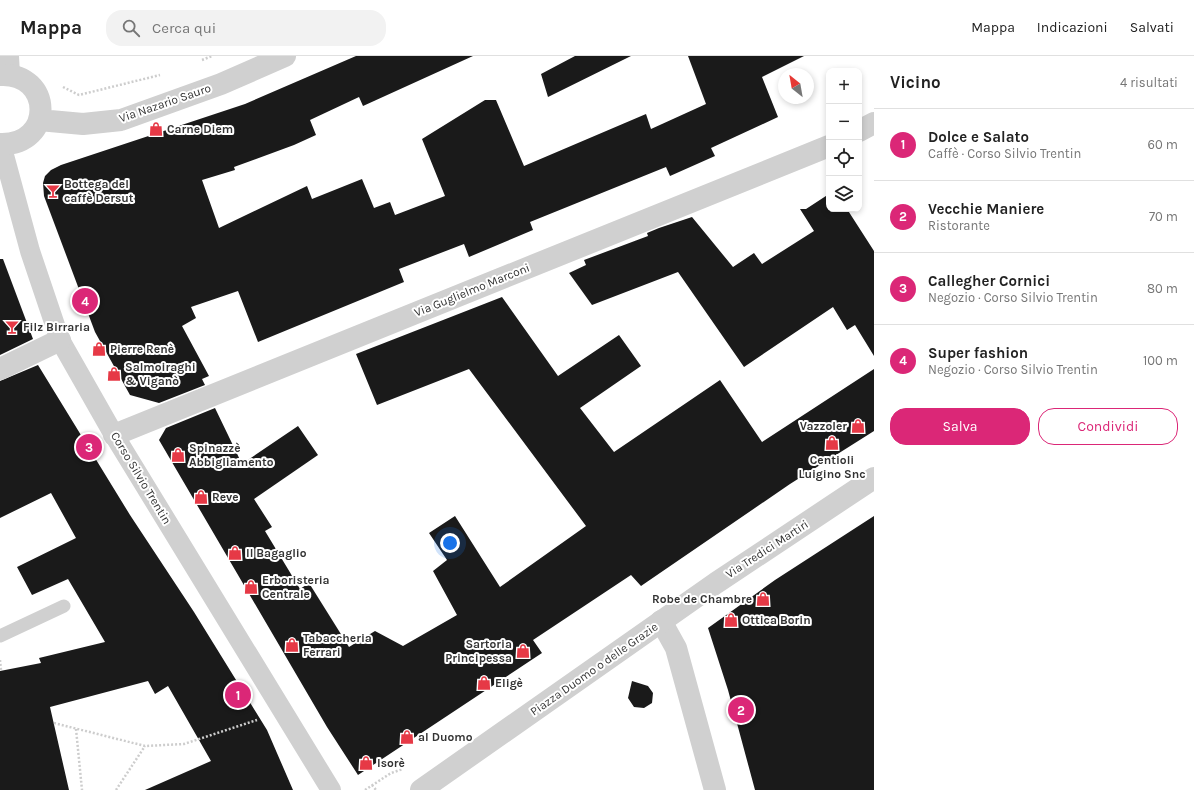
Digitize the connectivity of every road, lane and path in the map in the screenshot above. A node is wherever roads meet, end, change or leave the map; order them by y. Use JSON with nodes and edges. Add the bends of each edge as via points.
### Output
{"nodes":[{"id":1,"x":212,"y":56,"type":"edge"},
{"id":2,"x":285,"y":56,"type":"edge"},
{"id":3,"x":198,"y":61,"type":"dead end"},
{"id":4,"x":6,"y":69,"type":"edge"},
{"id":5,"x":164,"y":74,"type":"dead end"},
{"id":6,"x":58,"y":85,"type":"dead end"},
{"id":7,"x":39,"y":120,"type":"junction"},
{"id":8,"x":874,"y":123,"type":"edge"},
{"id":9,"x":862,"y":129,"type":"edge"},
{"id":10,"x":0,"y":144,"type":"edge"},
{"id":11,"x":826,"y":147,"type":"edge"},
{"id":12,"x":60,"y":340,"type":"junction"},
{"id":13,"x":0,"y":369,"type":"edge"},
{"id":14,"x":114,"y":435,"type":"junction"},
{"id":15,"x":874,"y":478,"type":"edge"},
{"id":16,"x":64,"y":606,"type":"dead end"},
{"id":17,"x":661,"y":622,"type":"junction"},
{"id":18,"x":0,"y":636,"type":"edge"},
{"id":19,"x":0,"y":660,"type":"edge"},
{"id":20,"x":1,"y":670,"type":"dead end"},
{"id":21,"x":260,"y":718,"type":"dead end"},
{"id":22,"x":54,"y":723,"type":"dead end"},
{"id":23,"x":76,"y":729,"type":"junction"},
{"id":24,"x":145,"y":746,"type":"junction"},
{"id":25,"x":372,"y":785,"type":"dead end"},
{"id":26,"x":82,"y":790,"type":"edge"},
{"id":27,"x":116,"y":790,"type":"edge"},
{"id":28,"x":331,"y":790,"type":"edge"},
{"id":29,"x":376,"y":790,"type":"edge"},
{"id":30,"x":421,"y":790,"type":"edge"},
{"id":31,"x":715,"y":790,"type":"edge"}],
"edges":[{"from":1,"to":3,"type":"path"},
{"from":2,"to":7,"type":"street","name":"Via Nazario Sauro","via":[[221,84],[121,120],[83,124]]},
{"from":4,"to":7,"type":"street","via":[[26,81],[35,90],[40,105]]},
{"from":5,"to":6,"type":"path","via":[[79,95]]},
{"from":7,"to":10,"type":"street","via":[[26,138],[17,143]]},
{"from":8,"to":9,"type":"street"},
{"from":10,"to":12,"type":"street","name":"Corso Silvio Trentin","via":[[30,251]]},
{"from":11,"to":14,"type":"street","name":"Via Guglielmo Marconi"},
{"from":12,"to":13,"type":"street"},
{"from":12,"to":14,"type":"street","name":"Corso Silvio Trentin"},
{"from":14,"to":28,"type":"street","name":"Corso Silvio Trentin"},
{"from":15,"to":17,"type":"street","name":"Via Tredici Martiri"},
{"from":16,"to":18,"type":"lane"},
{"from":17,"to":30,"type":"street","name":"Piazza Duomo o delle Grazie"},
{"from":17,"to":31,"type":"street","name":"Piazza Duomo o delle Grazie","via":[[676,648]]},
{"from":19,"to":20,"type":"path"},
{"from":21,"to":24,"type":"path","via":[[184,744]]},
{"from":22,"to":23,"type":"path"},
{"from":23,"to":24,"type":"path"},
{"from":23,"to":26,"type":"path"},
{"from":24,"to":27,"type":"path"},
{"from":25,"to":29,"type":"path"}]}
